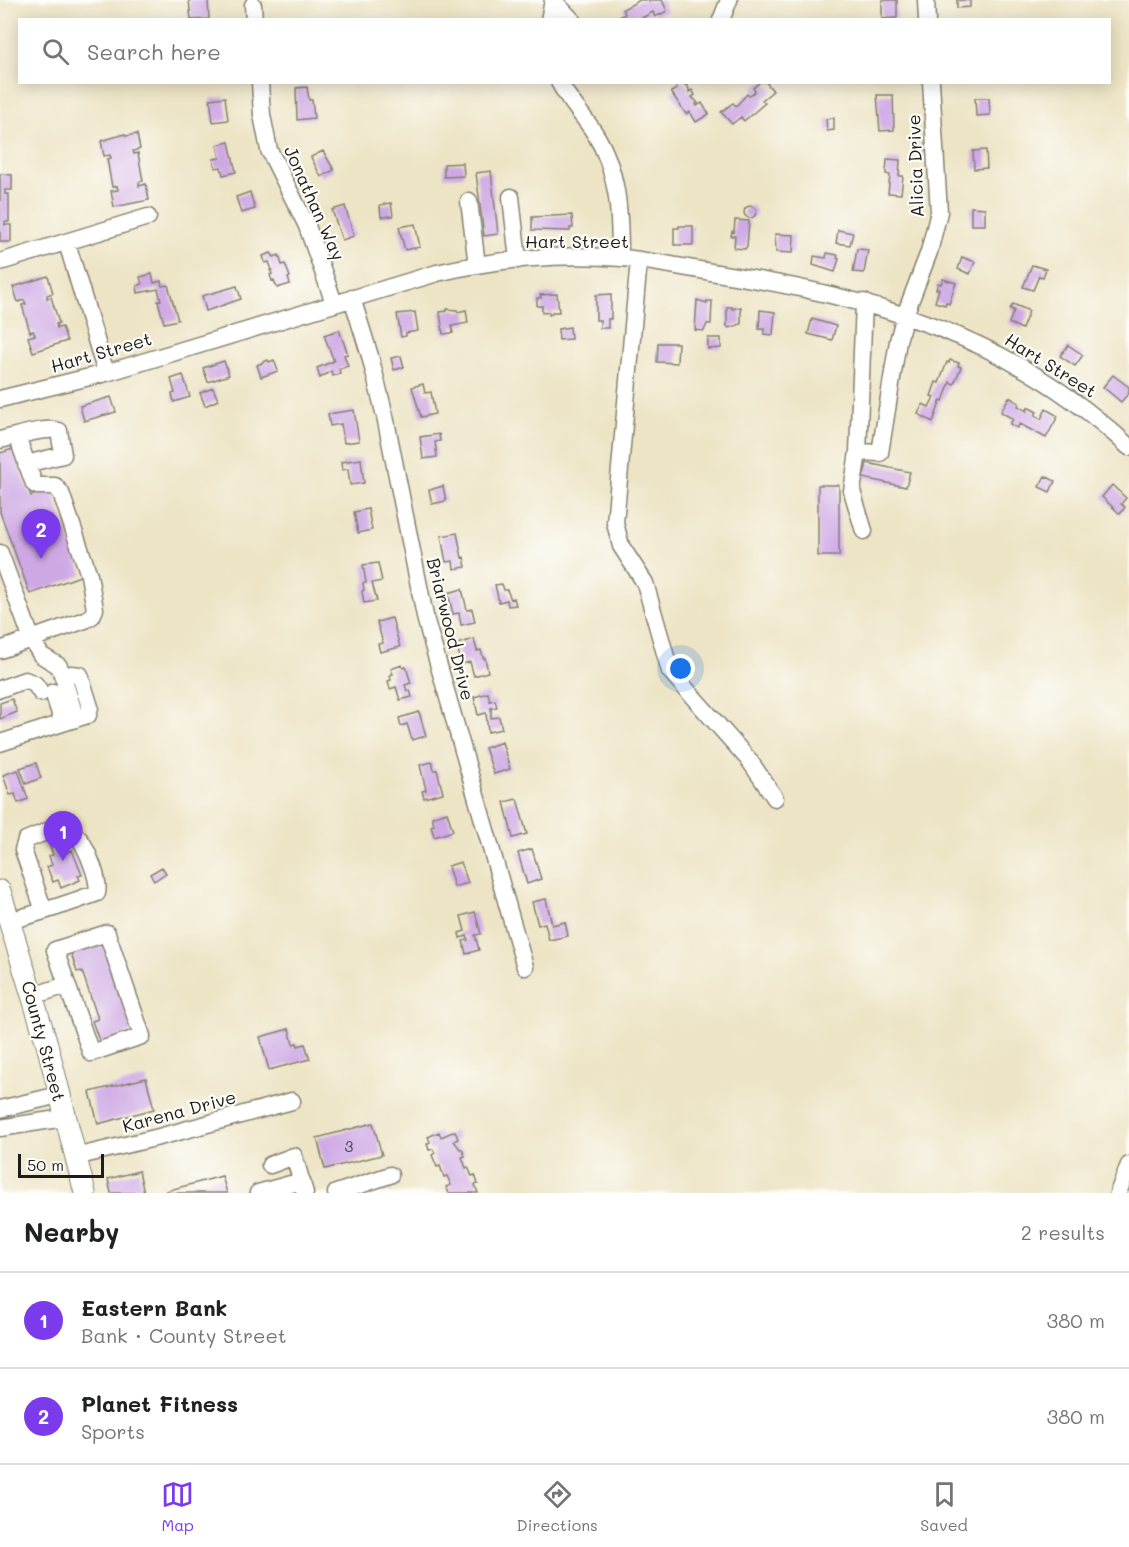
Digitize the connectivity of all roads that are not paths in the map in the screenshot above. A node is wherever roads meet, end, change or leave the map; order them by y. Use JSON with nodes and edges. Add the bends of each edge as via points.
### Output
{"nodes":[{"id":1,"x":553,"y":0,"type":"edge"},
{"id":2,"x":729,"y":0,"type":"edge"},
{"id":3,"x":927,"y":0,"type":"edge"},
{"id":4,"x":549,"y":18,"type":"edge"},
{"id":5,"x":571,"y":18,"type":"edge"},
{"id":6,"x":721,"y":18,"type":"edge"},
{"id":7,"x":927,"y":18,"type":"edge"},
{"id":8,"x":260,"y":84,"type":"edge"},
{"id":9,"x":560,"y":84,"type":"edge"},
{"id":10,"x":931,"y":84,"type":"edge"},
{"id":11,"x":511,"y":197,"type":"dead end"},
{"id":12,"x":469,"y":201,"type":"dead end"},
{"id":13,"x":148,"y":216,"type":"dead end"},
{"id":14,"x":67,"y":243,"type":"junction"},
{"id":15,"x":620,"y":258,"type":"junction"},
{"id":16,"x":518,"y":260,"type":"junction"},
{"id":17,"x":639,"y":260,"type":"junction"},
{"id":18,"x":0,"y":262,"type":"edge"},
{"id":19,"x":477,"y":265,"type":"junction"},
{"id":20,"x":352,"y":298,"type":"junction"},
{"id":21,"x":864,"y":302,"type":"junction"},
{"id":22,"x":334,"y":303,"type":"junction"},
{"id":23,"x":905,"y":315,"type":"junction"},
{"id":24,"x":106,"y":372,"type":"junction"},
{"id":25,"x":0,"y":399,"type":"edge"},
{"id":26,"x":8,"y":438,"type":"edge"},
{"id":27,"x":1129,"y":447,"type":"edge"},
{"id":28,"x":858,"y":452,"type":"junction"},
{"id":29,"x":26,"y":464,"type":"junction"},
{"id":30,"x":864,"y":531,"type":"dead end"},
{"id":31,"x":0,"y":553,"type":"edge"},
{"id":32,"x":32,"y":640,"type":"junction"},
{"id":33,"x":0,"y":650,"type":"edge"},
{"id":34,"x":0,"y":689,"type":"edge"},
{"id":35,"x":50,"y":689,"type":"junction"},
{"id":36,"x":64,"y":722,"type":"junction"},
{"id":37,"x":0,"y":744,"type":"edge"},
{"id":38,"x":775,"y":798,"type":"dead end"},
{"id":39,"x":3,"y":905,"type":"edge"},
{"id":40,"x":44,"y":911,"type":"junction"},
{"id":41,"x":525,"y":967,"type":"dead end"},
{"id":42,"x":67,"y":985,"type":"junction"},
{"id":43,"x":32,"y":996,"type":"junction"},
{"id":44,"x":59,"y":1095,"type":"junction"},
{"id":45,"x":292,"y":1101,"type":"dead end"},
{"id":46,"x":0,"y":1109,"type":"edge"},
{"id":47,"x":64,"y":1118,"type":"junction"},
{"id":48,"x":0,"y":1128,"type":"edge"},
{"id":49,"x":75,"y":1157,"type":"junction"},
{"id":50,"x":270,"y":1165,"type":"dead end"},
{"id":51,"x":1129,"y":1165,"type":"edge"},
{"id":52,"x":390,"y":1175,"type":"dead end"},
{"id":53,"x":303,"y":1187,"type":"edge"},
{"id":54,"x":85,"y":1193,"type":"edge"},
{"id":55,"x":258,"y":1193,"type":"edge"},
{"id":56,"x":336,"y":1193,"type":"edge"},
{"id":57,"x":1118,"y":1193,"type":"edge"}],
"edges":[{"from":1,"to":4,"type":"street"},
{"from":1,"to":5,"type":"street"},
{"from":2,"to":6,"type":"street"},
{"from":3,"to":7,"type":"street"},
{"from":8,"to":22,"type":"street","name":"Jonathan Way","via":[[269,150],[314,241]]},
{"from":9,"to":15,"type":"street","via":[[612,168],[620,214]]},
{"from":10,"to":23,"type":"street","name":"Alicia Drive","via":[[939,212],[929,252]]},
{"from":11,"to":16,"type":"street"},
{"from":12,"to":19,"type":"street"},
{"from":13,"to":14,"type":"street"},
{"from":14,"to":18,"type":"street"},
{"from":14,"to":24,"type":"street"},
{"from":15,"to":16,"type":"street","name":"Hart Street"},
{"from":15,"to":17,"type":"street","name":"Hart Street"},
{"from":16,"to":19,"type":"street","name":"Hart Street"},
{"from":17,"to":21,"type":"street","name":"Hart Street","via":[[800,287]]},
{"from":17,"to":38,"type":"street","via":[[615,523],[621,546],[645,583],[670,671],[749,760]]},
{"from":19,"to":20,"type":"street","name":"Hart Street"},
{"from":20,"to":22,"type":"street","name":"Hart Street"},
{"from":20,"to":41,"type":"street","name":"Briarwood Drive","via":[[380,395],[428,630]]},
{"from":21,"to":23,"type":"street","name":"Hart Street"},
{"from":21,"to":28,"type":"street"},
{"from":22,"to":24,"type":"street","name":"Hart Street"},
{"from":23,"to":27,"type":"street","name":"Hart Street","via":[[965,338],[1034,374],[1079,404]]},
{"from":23,"to":28,"type":"street","name":"Alicia Drive","via":[[880,453]]},
{"from":24,"to":25,"type":"street","name":"Hart Street"},
{"from":26,"to":29,"type":"street"},
{"from":26,"to":29,"type":"street","via":[[59,431],[63,455]]},
{"from":28,"to":30,"type":"street","via":[[852,491]]},
{"from":29,"to":32,"type":"street","via":[[34,484],[58,488],[95,601],[92,616]]},
{"from":31,"to":32,"type":"street"},
{"from":32,"to":33,"type":"street"},
{"from":32,"to":35,"type":"street","via":[[41,655],[59,666]]},
{"from":34,"to":35,"type":"street","via":[[25,680]]},
{"from":35,"to":36,"type":"street"},
{"from":35,"to":36,"type":"street","via":[[71,674],[80,675],[90,707],[88,715]]},
{"from":36,"to":37,"type":"street"},
{"from":39,"to":40,"type":"street"},
{"from":39,"to":43,"type":"main road","name":"County Street"},
{"from":40,"to":40,"type":"street","via":[[97,893],[99,885],[82,843],[60,826],[26,840],[23,850]]},
{"from":42,"to":42,"type":"street","via":[[55,950],[107,933],[142,1036],[91,1053]]},
{"from":42,"to":43,"type":"street"},
{"from":43,"to":44,"type":"main road","name":"County Street"},
{"from":44,"to":46,"type":"street"},
{"from":44,"to":47,"type":"main road","name":"County Street"},
{"from":45,"to":49,"type":"street","name":"Karena Drive"},
{"from":47,"to":48,"type":"street"},
{"from":47,"to":49,"type":"main road","name":"County Street"},
{"from":49,"to":54,"type":"main road","name":"County Street"},
{"from":50,"to":53,"type":"street","via":[[294,1156]]},
{"from":51,"to":57,"type":"street"},
{"from":52,"to":56,"type":"street"},
{"from":53,"to":55,"type":"street"}]}
